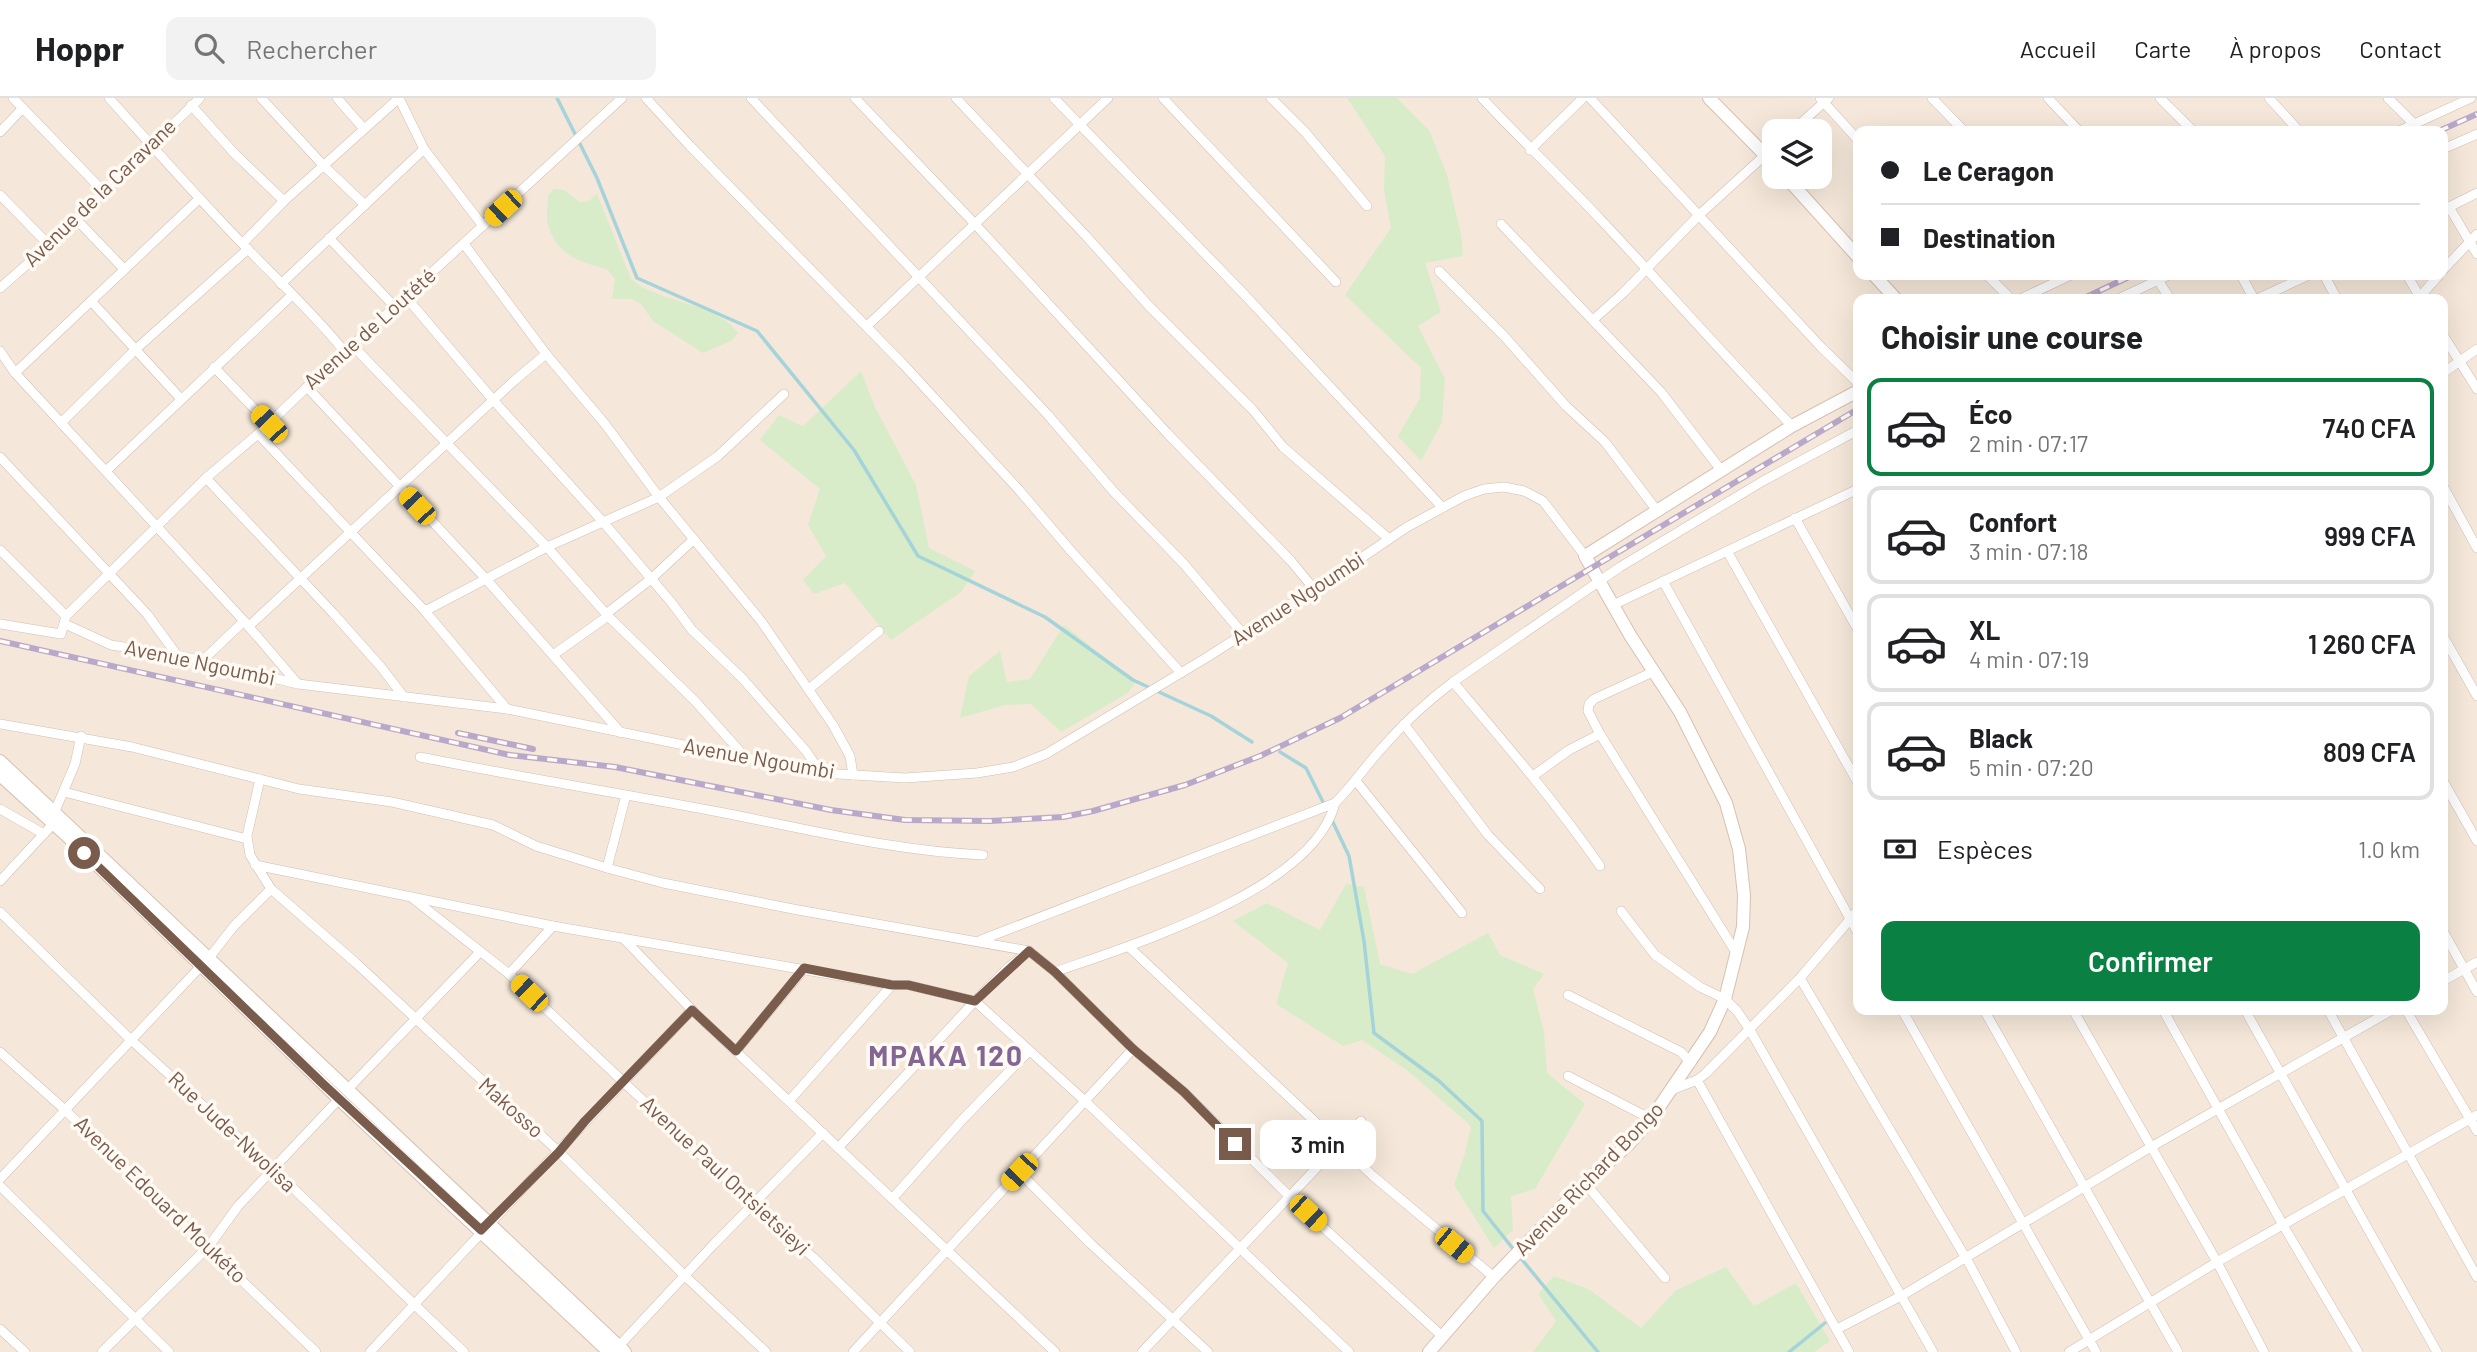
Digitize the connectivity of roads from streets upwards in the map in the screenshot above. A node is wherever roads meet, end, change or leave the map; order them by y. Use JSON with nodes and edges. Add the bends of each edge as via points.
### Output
{"nodes":[{"id":1,"x":13,"y":98,"type":"edge"},
{"id":2,"x":109,"y":98,"type":"edge"},
{"id":3,"x":200,"y":98,"type":"edge"},
{"id":4,"x":261,"y":98,"type":"edge"},
{"id":5,"x":337,"y":98,"type":"edge"},
{"id":6,"x":399,"y":98,"type":"edge"},
{"id":7,"x":622,"y":98,"type":"edge"},
{"id":8,"x":646,"y":98,"type":"edge"},
{"id":9,"x":751,"y":98,"type":"edge"},
{"id":10,"x":855,"y":98,"type":"edge"},
{"id":11,"x":956,"y":98,"type":"edge"},
{"id":12,"x":1054,"y":98,"type":"edge"},
{"id":13,"x":1108,"y":98,"type":"edge"},
{"id":14,"x":1163,"y":98,"type":"edge"},
{"id":15,"x":1272,"y":98,"type":"edge"},
{"id":16,"x":1482,"y":98,"type":"edge"},
{"id":17,"x":1583,"y":98,"type":"edge"},
{"id":18,"x":1590,"y":98,"type":"edge"},
{"id":19,"x":1709,"y":98,"type":"edge"},
{"id":20,"x":1932,"y":98,"type":"edge"},
{"id":21,"x":2048,"y":98,"type":"edge"},
{"id":22,"x":2160,"y":98,"type":"edge"},
{"id":23,"x":2269,"y":98,"type":"edge"},
{"id":24,"x":2388,"y":98,"type":"edge"},
{"id":25,"x":2471,"y":98,"type":"edge"},
{"id":26,"x":1824,"y":100,"type":"edge"},
{"id":27,"x":191,"y":105,"type":"junction"},
{"id":28,"x":23,"y":108,"type":"junction"},
{"id":29,"x":1804,"y":119,"type":"edge"},
{"id":30,"x":2414,"y":124,"type":"junction"},
{"id":31,"x":1079,"y":126,"type":"junction"},
{"id":32,"x":1959,"y":126,"type":"edge"},
{"id":33,"x":2075,"y":126,"type":"edge"},
{"id":34,"x":2188,"y":126,"type":"edge"},
{"id":35,"x":2294,"y":126,"type":"edge"},
{"id":36,"x":2410,"y":126,"type":"edge"},
{"id":37,"x":365,"y":129,"type":"junction"},
{"id":38,"x":0,"y":132,"type":"edge"},
{"id":39,"x":1853,"y":134,"type":"edge"},
{"id":40,"x":2477,"y":134,"type":"edge"},
{"id":41,"x":151,"y":145,"type":"junction"},
{"id":42,"x":1762,"y":146,"type":"edge"},
{"id":43,"x":2448,"y":147,"type":"edge"},
{"id":44,"x":424,"y":149,"type":"junction"},
{"id":45,"x":1530,"y":150,"type":"junction"},
{"id":46,"x":1762,"y":163,"type":"edge"},
{"id":47,"x":323,"y":165,"type":"junction"},
{"id":48,"x":1028,"y":174,"type":"junction"},
{"id":49,"x":1797,"y":189,"type":"edge"},
{"id":50,"x":104,"y":191,"type":"junction"},
{"id":51,"x":2477,"y":193,"type":"edge"},
{"id":52,"x":0,"y":195,"type":"edge"},
{"id":53,"x":200,"y":198,"type":"junction"},
{"id":54,"x":284,"y":201,"type":"junction"},
{"id":55,"x":365,"y":205,"type":"junction"},
{"id":56,"x":1367,"y":206,"type":"dead end"},
{"id":57,"x":2448,"y":208,"type":"edge"},
{"id":58,"x":2448,"y":212,"type":"edge"},
{"id":59,"x":1699,"y":215,"type":"junction"},
{"id":60,"x":76,"y":219,"type":"junction"},
{"id":61,"x":975,"y":224,"type":"junction"},
{"id":62,"x":1500,"y":224,"type":"dead end"},
{"id":63,"x":484,"y":226,"type":"junction"},
{"id":64,"x":2477,"y":234,"type":"edge"},
{"id":65,"x":330,"y":238,"type":"junction"},
{"id":66,"x":2469,"y":241,"type":"junction"},
{"id":67,"x":464,"y":244,"type":"junction"},
{"id":68,"x":49,"y":245,"type":"junction"},
{"id":69,"x":245,"y":246,"type":"junction"},
{"id":70,"x":1853,"y":251,"type":"edge"},
{"id":71,"x":2477,"y":254,"type":"edge"},
{"id":72,"x":2448,"y":264,"type":"edge"},
{"id":73,"x":1647,"y":269,"type":"junction"},
{"id":74,"x":124,"y":270,"type":"junction"},
{"id":75,"x":1439,"y":271,"type":"dead end"},
{"id":76,"x":919,"y":277,"type":"junction"},
{"id":77,"x":1879,"y":280,"type":"edge"},
{"id":78,"x":1992,"y":280,"type":"edge"},
{"id":79,"x":2060,"y":280,"type":"edge"},
{"id":80,"x":2158,"y":280,"type":"joint"},
{"id":81,"x":2298,"y":280,"type":"edge"},
{"id":82,"x":2435,"y":280,"type":"edge"},
{"id":83,"x":1336,"y":282,"type":"dead end"},
{"id":84,"x":281,"y":284,"type":"junction"},
{"id":85,"x":0,"y":288,"type":"edge"},
{"id":86,"x":1891,"y":294,"type":"edge"},
{"id":87,"x":2006,"y":294,"type":"edge"},
{"id":88,"x":2031,"y":294,"type":"edge"},
{"id":89,"x":2129,"y":294,"type":"edge"},
{"id":90,"x":2166,"y":294,"type":"edge"},
{"id":91,"x":2267,"y":294,"type":"edge"},
{"id":92,"x":2423,"y":294,"type":"edge"},
{"id":93,"x":292,"y":295,"type":"junction"},
{"id":94,"x":406,"y":298,"type":"junction"},
{"id":95,"x":91,"y":301,"type":"junction"},
{"id":96,"x":395,"y":307,"type":"junction"},
{"id":97,"x":1594,"y":319,"type":"junction"},
{"id":98,"x":867,"y":326,"type":"junction"},
{"id":99,"x":2448,"y":343,"type":"edge"},
{"id":100,"x":136,"y":349,"type":"junction"},
{"id":101,"x":349,"y":349,"type":"junction"},
{"id":102,"x":2477,"y":349,"type":"edge"},
{"id":103,"x":0,"y":351,"type":"edge"},
{"id":104,"x":546,"y":354,"type":"junction"},
{"id":105,"x":2459,"y":361,"type":"junction"},
{"id":106,"x":214,"y":367,"type":"junction"},
{"id":107,"x":2448,"y":369,"type":"edge"},
{"id":108,"x":15,"y":373,"type":"junction"},
{"id":109,"x":1853,"y":378,"type":"edge"},
{"id":110,"x":307,"y":387,"type":"junction"},
{"id":111,"x":2477,"y":390,"type":"edge"},
{"id":112,"x":784,"y":394,"type":"dead end"},
{"id":113,"x":1853,"y":394,"type":"edge"},
{"id":114,"x":180,"y":399,"type":"junction"},
{"id":115,"x":494,"y":401,"type":"junction"},
{"id":116,"x":61,"y":423,"type":"junction"},
{"id":117,"x":269,"y":424,"type":"junction"},
{"id":118,"x":1792,"y":426,"type":"junction"},
{"id":119,"x":1853,"y":433,"type":"edge"},
{"id":120,"x":258,"y":434,"type":"junction"},
{"id":121,"x":447,"y":443,"type":"junction"},
{"id":122,"x":0,"y":457,"type":"edge"},
{"id":123,"x":1721,"y":470,"type":"junction"},
{"id":124,"x":106,"y":471,"type":"junction"},
{"id":125,"x":205,"y":478,"type":"junction"},
{"id":126,"x":400,"y":487,"type":"junction"},
{"id":127,"x":1853,"y":491,"type":"edge"},
{"id":128,"x":2448,"y":495,"type":"edge"},
{"id":129,"x":659,"y":497,"type":"junction"},
{"id":130,"x":1442,"y":507,"type":"junction"},
{"id":131,"x":1658,"y":512,"type":"junction"},
{"id":132,"x":1796,"y":518,"type":"junction"},
{"id":133,"x":604,"y":523,"type":"junction"},
{"id":134,"x":156,"y":526,"type":"junction"},
{"id":135,"x":349,"y":532,"type":"junction"},
{"id":136,"x":694,"y":539,"type":"junction"},
{"id":137,"x":1389,"y":539,"type":"junction"},
{"id":138,"x":547,"y":547,"type":"junction"},
{"id":139,"x":2477,"y":548,"type":"edge"},
{"id":140,"x":0,"y":550,"type":"edge"},
{"id":141,"x":1727,"y":551,"type":"junction"},
{"id":142,"x":1585,"y":556,"type":"junction"},
{"id":143,"x":1591,"y":569,"type":"joint"},
{"id":144,"x":109,"y":575,"type":"junction"},
{"id":145,"x":486,"y":579,"type":"junction"},
{"id":146,"x":651,"y":579,"type":"junction"},
{"id":147,"x":299,"y":580,"type":"junction"},
{"id":148,"x":1663,"y":581,"type":"junction"},
{"id":149,"x":1600,"y":582,"type":"junction"},
{"id":150,"x":1314,"y":589,"type":"junction"},
{"id":151,"x":1613,"y":605,"type":"junction"},
{"id":152,"x":425,"y":611,"type":"junction"},
{"id":153,"x":607,"y":615,"type":"junction"},
{"id":154,"x":65,"y":620,"type":"junction"},
{"id":155,"x":1853,"y":621,"type":"edge"},
{"id":156,"x":246,"y":623,"type":"junction"},
{"id":157,"x":0,"y":624,"type":"edge"},
{"id":158,"x":879,"y":631,"type":"dead end"},
{"id":159,"x":1243,"y":634,"type":"junction"},
{"id":160,"x":2448,"y":645,"type":"edge"},
{"id":161,"x":553,"y":654,"type":"junction"},
{"id":162,"x":177,"y":655,"type":"junction"},
{"id":163,"x":202,"y":661,"type":"junction"},
{"id":164,"x":1655,"y":671,"type":"junction"},
{"id":165,"x":1181,"y":673,"type":"junction"},
{"id":166,"x":1453,"y":682,"type":"junction"},
{"id":167,"x":298,"y":684,"type":"junction"},
{"id":168,"x":808,"y":689,"type":"junction"},
{"id":169,"x":2477,"y":696,"type":"edge"},
{"id":170,"x":404,"y":697,"type":"junction"},
{"id":171,"x":507,"y":709,"type":"junction"},
{"id":172,"x":0,"y":724,"type":"edge"},
{"id":173,"x":1404,"y":724,"type":"junction"},
{"id":174,"x":621,"y":733,"type":"junction"},
{"id":175,"x":1600,"y":734,"type":"junction"},
{"id":176,"x":81,"y":736,"type":"junction"},
{"id":177,"x":420,"y":757,"type":"dead end"},
{"id":178,"x":745,"y":757,"type":"junction"},
{"id":179,"x":0,"y":761,"type":"edge"},
{"id":180,"x":821,"y":774,"type":"junction"},
{"id":181,"x":1853,"y":774,"type":"edge"},
{"id":182,"x":0,"y":775,"type":"edge"},
{"id":183,"x":853,"y":775,"type":"junction"},
{"id":184,"x":1533,"y":776,"type":"junction"},
{"id":185,"x":260,"y":779,"type":"junction"},
{"id":186,"x":1356,"y":781,"type":"junction"},
{"id":187,"x":2448,"y":790,"type":"edge"},
{"id":188,"x":64,"y":792,"type":"junction"},
{"id":189,"x":626,"y":794,"type":"junction"},
{"id":190,"x":1335,"y":803,"type":"junction"},
{"id":191,"x":0,"y":808,"type":"edge"},
{"id":192,"x":50,"y":823,"type":"junction"},
{"id":193,"x":247,"y":839,"type":"junction"},
{"id":194,"x":2477,"y":841,"type":"edge"},
{"id":195,"x":983,"y":855,"type":"dead end"},
{"id":196,"x":255,"y":864,"type":"junction"},
{"id":197,"x":1600,"y":866,"type":"dead end"},
{"id":198,"x":607,"y":868,"type":"junction"},
{"id":199,"x":0,"y":881,"type":"edge"},
{"id":200,"x":271,"y":889,"type":"junction"},
{"id":201,"x":1540,"y":889,"type":"dead end"},
{"id":202,"x":409,"y":896,"type":"junction"},
{"id":203,"x":1620,"y":911,"type":"dead end"},
{"id":204,"x":0,"y":912,"type":"edge"},
{"id":205,"x":1462,"y":913,"type":"dead end"},
{"id":206,"x":1853,"y":916,"type":"edge"},
{"id":207,"x":1850,"y":919,"type":"junction"},
{"id":208,"x":1853,"y":924,"type":"edge"},
{"id":209,"x":553,"y":926,"type":"junction"},
{"id":210,"x":623,"y":938,"type":"junction"},
{"id":211,"x":2448,"y":940,"type":"edge"},
{"id":212,"x":980,"y":941,"type":"junction"},
{"id":213,"x":1129,"y":947,"type":"junction"},
{"id":214,"x":1029,"y":951,"type":"junction"},
{"id":215,"x":480,"y":952,"type":"junction"},
{"id":216,"x":1737,"y":954,"type":"junction"},
{"id":217,"x":205,"y":962,"type":"junction"},
{"id":218,"x":2477,"y":962,"type":"edge"},
{"id":219,"x":804,"y":968,"type":"junction"},
{"id":220,"x":2464,"y":970,"type":"junction"},
{"id":221,"x":1055,"y":972,"type":"junction"},
{"id":222,"x":509,"y":974,"type":"junction"},
{"id":223,"x":1800,"y":978,"type":"junction"},
{"id":224,"x":2448,"y":978,"type":"edge"},
{"id":225,"x":892,"y":985,"type":"junction"},
{"id":226,"x":2477,"y":992,"type":"edge"},
{"id":227,"x":1568,"y":995,"type":"dead end"},
{"id":228,"x":1725,"y":999,"type":"junction"},
{"id":229,"x":975,"y":1001,"type":"junction"},
{"id":230,"x":692,"y":1010,"type":"junction"},
{"id":231,"x":1905,"y":1015,"type":"edge"},
{"id":232,"x":1987,"y":1015,"type":"edge"},
{"id":233,"x":2076,"y":1015,"type":"edge"},
{"id":234,"x":2167,"y":1015,"type":"edge"},
{"id":235,"x":2248,"y":1015,"type":"edge"},
{"id":236,"x":2331,"y":1015,"type":"edge"},
{"id":237,"x":2383,"y":1015,"type":"edge"},
{"id":238,"x":2409,"y":1015,"type":"edge"},
{"id":239,"x":415,"y":1018,"type":"junction"},
{"id":240,"x":1750,"y":1030,"type":"junction"},
{"id":241,"x":2344,"y":1037,"type":"junction"},
{"id":242,"x":130,"y":1040,"type":"junction"},
{"id":243,"x":1133,"y":1049,"type":"junction"},
{"id":244,"x":736,"y":1051,"type":"junction"},
{"id":245,"x":1029,"y":1051,"type":"junction"},
{"id":246,"x":0,"y":1052,"type":"edge"},
{"id":247,"x":1691,"y":1063,"type":"junction"},
{"id":248,"x":2281,"y":1073,"type":"junction"},
{"id":249,"x":1568,"y":1076,"type":"dead end"},
{"id":250,"x":1697,"y":1080,"type":"junction"},
{"id":251,"x":623,"y":1082,"type":"junction"},
{"id":252,"x":1674,"y":1089,"type":"junction"},
{"id":253,"x":344,"y":1094,"type":"junction"},
{"id":254,"x":789,"y":1101,"type":"junction"},
{"id":255,"x":1085,"y":1101,"type":"junction"},
{"id":256,"x":64,"y":1109,"type":"junction"},
{"id":257,"x":2219,"y":1109,"type":"junction"},
{"id":258,"x":2473,"y":1117,"type":"edge"},
{"id":259,"x":1651,"y":1119,"type":"junction"},
{"id":260,"x":1361,"y":1121,"type":"dead end"},
{"id":261,"x":2477,"y":1131,"type":"edge"},
{"id":262,"x":823,"y":1133,"type":"junction"},
{"id":263,"x":1339,"y":1143,"type":"junction"},
{"id":264,"x":2151,"y":1147,"type":"junction"},
{"id":265,"x":838,"y":1148,"type":"junction"},
{"id":266,"x":559,"y":1152,"type":"junction"},
{"id":267,"x":2409,"y":1154,"type":"junction"},
{"id":268,"x":272,"y":1168,"type":"junction"},
{"id":269,"x":1019,"y":1172,"type":"junction"},
{"id":270,"x":0,"y":1178,"type":"edge"},
{"id":271,"x":1585,"y":1183,"type":"junction"},
{"id":272,"x":0,"y":1186,"type":"edge"},
{"id":273,"x":2085,"y":1187,"type":"junction"},
{"id":274,"x":2345,"y":1190,"type":"junction"},
{"id":275,"x":1289,"y":1196,"type":"junction"},
{"id":276,"x":892,"y":1199,"type":"junction"},
{"id":277,"x":754,"y":1205,"type":"junction"},
{"id":278,"x":2022,"y":1223,"type":"junction"},
{"id":279,"x":2283,"y":1225,"type":"junction"},
{"id":280,"x":485,"y":1227,"type":"junction"},
{"id":281,"x":209,"y":1246,"type":"junction"},
{"id":282,"x":1240,"y":1248,"type":"junction"},
{"id":283,"x":946,"y":1251,"type":"junction"},
{"id":284,"x":1965,"y":1257,"type":"junction"},
{"id":285,"x":2217,"y":1262,"type":"junction"},
{"id":286,"x":685,"y":1276,"type":"junction"},
{"id":287,"x":1494,"y":1277,"type":"junction"},
{"id":288,"x":2477,"y":1277,"type":"edge"},
{"id":289,"x":1665,"y":1278,"type":"dead end"},
{"id":290,"x":1903,"y":1295,"type":"junction"},
{"id":291,"x":2150,"y":1303,"type":"junction"},
{"id":292,"x":414,"y":1305,"type":"junction"},
{"id":293,"x":134,"y":1318,"type":"junction"},
{"id":294,"x":1172,"y":1320,"type":"junction"},
{"id":295,"x":879,"y":1323,"type":"junction"},
{"id":296,"x":0,"y":1329,"type":"edge"},
{"id":297,"x":1837,"y":1329,"type":"junction"},
{"id":298,"x":1443,"y":1337,"type":"junction"},
{"id":299,"x":2089,"y":1339,"type":"junction"},
{"id":300,"x":617,"y":1351,"type":"edge"},
{"id":301,"x":24,"y":1352,"type":"edge"},
{"id":302,"x":102,"y":1352,"type":"edge"},
{"id":303,"x":169,"y":1352,"type":"edge"},
{"id":304,"x":316,"y":1352,"type":"edge"},
{"id":305,"x":370,"y":1352,"type":"edge"},
{"id":306,"x":464,"y":1352,"type":"edge"},
{"id":307,"x":766,"y":1352,"type":"edge"},
{"id":308,"x":853,"y":1352,"type":"edge"},
{"id":309,"x":909,"y":1352,"type":"edge"},
{"id":310,"x":1055,"y":1352,"type":"edge"},
{"id":311,"x":1142,"y":1352,"type":"edge"},
{"id":312,"x":1208,"y":1352,"type":"edge"},
{"id":313,"x":1349,"y":1352,"type":"edge"},
{"id":314,"x":1429,"y":1352,"type":"edge"},
{"id":315,"x":1849,"y":1352,"type":"edge"},
{"id":316,"x":1933,"y":1352,"type":"edge"},
{"id":317,"x":2016,"y":1352,"type":"edge"},
{"id":318,"x":2069,"y":1352,"type":"edge"},
{"id":319,"x":2096,"y":1352,"type":"edge"},
{"id":320,"x":2178,"y":1352,"type":"edge"},
{"id":321,"x":2264,"y":1352,"type":"edge"},
{"id":322,"x":2358,"y":1352,"type":"edge"},
{"id":323,"x":2437,"y":1352,"type":"edge"}],
"edges":[{"from":1,"to":28,"type":"street"},
{"from":2,"to":41,"type":"street"},
{"from":3,"to":27,"type":"street","name":"Avenue de la Caravane"},
{"from":4,"to":47,"type":"street"},
{"from":5,"to":37,"type":"street"},
{"from":6,"to":37,"type":"street"},
{"from":6,"to":44,"type":"street"},
{"from":7,"to":63,"type":"street","name":"Avenue de Loutété"},
{"from":8,"to":98,"type":"street"},
{"from":9,"to":76,"type":"street"},
{"from":10,"to":61,"type":"street"},
{"from":11,"to":48,"type":"street"},
{"from":12,"to":31,"type":"street"},
{"from":13,"to":31,"type":"street"},
{"from":14,"to":83,"type":"street"},
{"from":15,"to":56,"type":"street"},
{"from":16,"to":45,"type":"street"},
{"from":17,"to":45,"type":"street"},
{"from":18,"to":59,"type":"street"},
{"from":19,"to":42,"type":"street"},
{"from":20,"to":32,"type":"street"},
{"from":21,"to":33,"type":"street"},
{"from":22,"to":34,"type":"street"},
{"from":23,"to":35,"type":"street"},
{"from":24,"to":30,"type":"street"},
{"from":25,"to":30,"type":"street"},
{"from":26,"to":29,"type":"street"},
{"from":26,"to":39,"type":"street"},
{"from":27,"to":41,"type":"street","name":"Avenue de la Caravane"},
{"from":27,"to":54,"type":"street"},
{"from":28,"to":38,"type":"street"},
{"from":28,"to":50,"type":"street"},
{"from":30,"to":36,"type":"street"},
{"from":31,"to":48,"type":"street"},
{"from":31,"to":130,"type":"street","via":[[1242,292]]},
{"from":37,"to":47,"type":"street"},
{"from":40,"to":43,"type":"street"},
{"from":41,"to":50,"type":"street","name":"Avenue de la Caravane"},
{"from":41,"to":53,"type":"street"},
{"from":44,"to":55,"type":"street"},
{"from":44,"to":63,"type":"street"},
{"from":45,"to":73,"type":"street"},
{"from":46,"to":59,"type":"street"},
{"from":47,"to":54,"type":"street"},
{"from":47,"to":55,"type":"street"},
{"from":48,"to":61,"type":"street"},
{"from":48,"to":137,"type":"street","via":[[1283,447]]},
{"from":49,"to":70,"type":"street"},
{"from":50,"to":60,"type":"street","name":"Avenue de la Caravane"},
{"from":51,"to":57,"type":"street"},
{"from":52,"to":68,"type":"street"},
{"from":53,"to":69,"type":"street"},
{"from":53,"to":74,"type":"street"},
{"from":54,"to":69,"type":"street"},
{"from":55,"to":65,"type":"street"},
{"from":58,"to":66,"type":"street"},
{"from":59,"to":73,"type":"street"},
{"from":59,"to":109,"type":"street"},
{"from":60,"to":68,"type":"street","name":"Avenue de la Caravane"},
{"from":60,"to":74,"type":"street"},
{"from":61,"to":76,"type":"street"},
{"from":61,"to":150,"type":"street"},
{"from":62,"to":97,"type":"street"},
{"from":63,"to":67,"type":"street","name":"Avenue de Loutété"},
{"from":64,"to":66,"type":"street"},
{"from":65,"to":84,"type":"street"},
{"from":65,"to":96,"type":"street"},
{"from":66,"to":71,"type":"street"},
{"from":66,"to":72,"type":"street"},
{"from":67,"to":94,"type":"street","name":"Avenue de Loutété"},
{"from":67,"to":104,"type":"street"},
{"from":68,"to":85,"type":"street","name":"Avenue de la Caravane"},
{"from":69,"to":84,"type":"street"},
{"from":69,"to":100,"type":"street"},
{"from":73,"to":97,"type":"street"},
{"from":73,"to":118,"type":"street"},
{"from":74,"to":95,"type":"street"},
{"from":75,"to":131,"type":"street","via":[[1605,442]]},
{"from":76,"to":98,"type":"street"},
{"from":76,"to":159,"type":"street"},
{"from":77,"to":86,"type":"street"},
{"from":78,"to":87,"type":"street"},
{"from":79,"to":88,"type":"street"},
{"from":80,"to":89,"type":"street"},
{"from":80,"to":90,"type":"street"},
{"from":81,"to":91,"type":"street"},
{"from":82,"to":92,"type":"street"},
{"from":84,"to":93,"type":"street"},
{"from":93,"to":101,"type":"street"},
{"from":93,"to":106,"type":"street"},
{"from":94,"to":96,"type":"street","name":"Avenue de Loutété"},
{"from":94,"to":115,"type":"street"},
{"from":95,"to":100,"type":"street"},
{"from":95,"to":108,"type":"street"},
{"from":96,"to":101,"type":"street","name":"Avenue de Loutété"},
{"from":97,"to":123,"type":"street","via":[[1661,392]]},
{"from":98,"to":165,"type":"street"},
{"from":99,"to":105,"type":"street"},
{"from":100,"to":114,"type":"street"},
{"from":100,"to":116,"type":"street"},
{"from":101,"to":110,"type":"street","name":"Avenue de Loutété"},
{"from":101,"to":121,"type":"street"},
{"from":102,"to":105,"type":"street"},
{"from":103,"to":108,"type":"street"},
{"from":104,"to":115,"type":"street"},
{"from":104,"to":129,"type":"street"},
{"from":105,"to":107,"type":"street"},
{"from":105,"to":111,"type":"street"},
{"from":106,"to":114,"type":"street"},
{"from":106,"to":117,"type":"street"},
{"from":108,"to":116,"type":"street"},
{"from":110,"to":117,"type":"street","name":"Avenue de Loutété"},
{"from":110,"to":126,"type":"street"},
{"from":112,"to":129,"type":"street","via":[[721,454]]},
{"from":113,"to":118,"type":"street"},
{"from":114,"to":124,"type":"street"},
{"from":115,"to":121,"type":"street"},
{"from":115,"to":133,"type":"street"},
{"from":116,"to":124,"type":"street"},
{"from":117,"to":120,"type":"street","name":"Avenue de Loutété"},
{"from":118,"to":123,"type":"street"},
{"from":119,"to":149,"type":"street","via":[[1763,481]]},
{"from":120,"to":125,"type":"street","name":"Avenue de Loutété"},
{"from":120,"to":135,"type":"street"},
{"from":121,"to":126,"type":"street"},
{"from":121,"to":138,"type":"street"},
{"from":122,"to":144,"type":"street"},
{"from":123,"to":131,"type":"street"},
{"from":124,"to":134,"type":"street"},
{"from":125,"to":134,"type":"street","name":"Avenue de Loutété"},
{"from":125,"to":147,"type":"street"},
{"from":126,"to":135,"type":"street"},
{"from":126,"to":145,"type":"street"},
{"from":127,"to":132,"type":"street"},
{"from":128,"to":139,"type":"street"},
{"from":129,"to":133,"type":"street"},
{"from":129,"to":136,"type":"street"},
{"from":130,"to":137,"type":"street","name":"Avenue Ngoumbi"},
{"from":130,"to":142,"type":"street","name":"Avenue Ngoumbi","via":[[1484,489],[1524,491],[1548,506]]},
{"from":131,"to":142,"type":"street"},
{"from":132,"to":141,"type":"street"},
{"from":132,"to":155,"type":"street"},
{"from":133,"to":138,"type":"street"},
{"from":133,"to":146,"type":"street"},
{"from":134,"to":144,"type":"street","name":"Avenue de Loutété"},
{"from":134,"to":156,"type":"street"},
{"from":135,"to":147,"type":"street"},
{"from":135,"to":152,"type":"street"},
{"from":136,"to":146,"type":"street"},
{"from":136,"to":168,"type":"street","via":[[761,621]]},
{"from":137,"to":150,"type":"street","name":"Avenue Ngoumbi"},
{"from":138,"to":145,"type":"street"},
{"from":138,"to":153,"type":"street"},
{"from":140,"to":154,"type":"street"},
{"from":141,"to":148,"type":"street"},
{"from":141,"to":181,"type":"street"},
{"from":142,"to":143,"type":"street","name":"Avenue Ngoumbi"},
{"from":143,"to":149,"type":"street","name":"Avenue Richard Bongo"},
{"from":144,"to":154,"type":"street","name":"Avenue de Loutété"},
{"from":144,"to":162,"type":"street"},
{"from":145,"to":152,"type":"street"},
{"from":145,"to":161,"type":"street"},
{"from":146,"to":153,"type":"street"},
{"from":146,"to":180,"type":"street","via":[[692,630],[743,679],[806,751]]},
{"from":147,"to":156,"type":"street"},
{"from":147,"to":170,"type":"street"},
{"from":148,"to":151,"type":"street"},
{"from":148,"to":207,"type":"street"},
{"from":149,"to":151,"type":"street","name":"Avenue Richard Bongo"},
{"from":149,"to":166,"type":"street"},
{"from":150,"to":159,"type":"street","name":"Avenue Ngoumbi"},
{"from":151,"to":164,"type":"street","name":"Avenue Richard Bongo"},
{"from":152,"to":171,"type":"street"},
{"from":153,"to":161,"type":"street"},
{"from":153,"to":178,"type":"street"},
{"from":154,"to":157,"type":"street","via":[[61,634]]},
{"from":154,"to":162,"type":"street","name":"Avenue Ngoumbi","via":[[111,645]]},
{"from":156,"to":163,"type":"street"},
{"from":156,"to":167,"type":"street"},
{"from":158,"to":168,"type":"street"},
{"from":159,"to":165,"type":"street","name":"Avenue Ngoumbi"},
{"from":160,"to":169,"type":"street"},
{"from":161,"to":174,"type":"street"},
{"from":162,"to":163,"type":"street","name":"Avenue Ngoumbi"},
{"from":163,"to":167,"type":"street","name":"Avenue Ngoumbi"},
{"from":164,"to":175,"type":"street","via":[[1589,704]]},
{"from":164,"to":216,"type":"street","name":"Avenue Richard Bongo","via":[[1726,803],[1739,849],[1744,895]]},
{"from":165,"to":183,"type":"street","name":"Avenue Ngoumbi","via":[[1046,754],[1013,767],[905,778]]},
{"from":166,"to":173,"type":"street"},
{"from":166,"to":184,"type":"street"},
{"from":167,"to":170,"type":"street","name":"Avenue Ngoumbi"},
{"from":168,"to":183,"type":"street","via":[[850,755]]},
{"from":170,"to":171,"type":"street","name":"Avenue Ngoumbi"},
{"from":171,"to":174,"type":"street","name":"Avenue Ngoumbi"},
{"from":172,"to":176,"type":"street"},
{"from":173,"to":186,"type":"street"},
{"from":173,"to":201,"type":"street","via":[[1488,835]]},
{"from":174,"to":178,"type":"street","name":"Avenue Ngoumbi"},
{"from":175,"to":184,"type":"street"},
{"from":175,"to":216,"type":"street"},
{"from":176,"to":185,"type":"street"},
{"from":176,"to":188,"type":"street"},
{"from":177,"to":189,"type":"street"},
{"from":178,"to":180,"type":"street","name":"Avenue Ngoumbi"},
{"from":179,"to":192,"type":"street"},
{"from":180,"to":183,"type":"street","name":"Avenue Ngoumbi"},
{"from":182,"to":192,"type":"street"},
{"from":184,"to":197,"type":"street"},
{"from":185,"to":193,"type":"street"},
{"from":185,"to":198,"type":"street","via":[[493,825],[536,846]]},
{"from":186,"to":190,"type":"street"},
{"from":186,"to":205,"type":"street"},
{"from":187,"to":194,"type":"street"},
{"from":188,"to":192,"type":"street"},
{"from":188,"to":193,"type":"street"},
{"from":189,"to":195,"type":"street","via":[[877,844]]},
{"from":189,"to":198,"type":"street"},
{"from":190,"to":212,"type":"street"},
{"from":190,"to":213,"type":"street","via":[[1324,830],[1273,879],[1199,918]]},
{"from":191,"to":192,"type":"street"},
{"from":192,"to":199,"type":"street"},
{"from":192,"to":217,"type":"street"},
{"from":193,"to":196,"type":"street","name":"Makosso"},
{"from":196,"to":200,"type":"street","name":"Makosso"},
{"from":196,"to":202,"type":"street"},
{"from":198,"to":212,"type":"street","via":[[798,910]]},
{"from":200,"to":217,"type":"street"},
{"from":200,"to":239,"type":"street","name":"Makosso"},
{"from":202,"to":209,"type":"street"},
{"from":202,"to":215,"type":"street","name":"Avenue Paul Ontsietsieyi"},
{"from":203,"to":228,"type":"street","via":[[1655,955]]},
{"from":204,"to":242,"type":"street","name":"Rue Jude-Nwolisa"},
{"from":206,"to":207,"type":"street"},
{"from":207,"to":208,"type":"street"},
{"from":207,"to":223,"type":"street"},
{"from":209,"to":210,"type":"street"},
{"from":209,"to":222,"type":"street"},
{"from":210,"to":219,"type":"street"},
{"from":210,"to":230,"type":"street"},
{"from":211,"to":220,"type":"street"},
{"from":212,"to":214,"type":"street"},
{"from":213,"to":221,"type":"street"},
{"from":213,"to":263,"type":"street"},
{"from":214,"to":221,"type":"street"},
{"from":214,"to":229,"type":"street"},
{"from":215,"to":222,"type":"street","name":"Avenue Paul Ontsietsieyi"},
{"from":215,"to":239,"type":"street"},
{"from":216,"to":228,"type":"street","name":"Avenue Richard Bongo"},
{"from":217,"to":242,"type":"street"},
{"from":217,"to":253,"type":"street"},
{"from":218,"to":220,"type":"street"},
{"from":219,"to":225,"type":"street"},
{"from":219,"to":244,"type":"street"},
{"from":220,"to":224,"type":"street"},
{"from":220,"to":226,"type":"street"},
{"from":221,"to":243,"type":"street"},
{"from":222,"to":251,"type":"street","name":"Avenue Paul Ontsietsieyi"},
{"from":223,"to":240,"type":"street"},
{"from":223,"to":284,"type":"street"},
{"from":225,"to":229,"type":"street"},
{"from":225,"to":254,"type":"street"},
{"from":227,"to":247,"type":"street","via":[[1681,1052]]},
{"from":228,"to":240,"type":"street"},
{"from":228,"to":247,"type":"street","name":"Avenue Richard Bongo"},
{"from":229,"to":245,"type":"street"},
{"from":229,"to":265,"type":"street"},
{"from":230,"to":244,"type":"street"},
{"from":230,"to":251,"type":"street"},
{"from":231,"to":278,"type":"street"},
{"from":232,"to":273,"type":"street"},
{"from":233,"to":264,"type":"street"},
{"from":234,"to":257,"type":"street"},
{"from":235,"to":248,"type":"street"},
{"from":236,"to":241,"type":"street"},
{"from":237,"to":241,"type":"street"},
{"from":238,"to":258,"type":"street"},
{"from":239,"to":253,"type":"street"},
{"from":239,"to":266,"type":"street","name":"Makosso"},
{"from":240,"to":250,"type":"street"},
{"from":240,"to":290,"type":"street"},
{"from":241,"to":248,"type":"street"},
{"from":241,"to":267,"type":"street"},
{"from":242,"to":256,"type":"street"},
{"from":242,"to":268,"type":"street","name":"Rue Jude-Nwolisa"},
{"from":243,"to":255,"type":"street"},
{"from":243,"to":275,"type":"street","via":[[1184,1092]]},
{"from":244,"to":254,"type":"street"},
{"from":245,"to":255,"type":"street"},
{"from":245,"to":276,"type":"street"},
{"from":246,"to":256,"type":"street","name":"Avenue Edouard Moukéto"},
{"from":247,"to":252,"type":"street","name":"Avenue Richard Bongo"},
{"from":248,"to":257,"type":"street"},
{"from":248,"to":274,"type":"street"},
{"from":249,"to":259,"type":"street"},
{"from":250,"to":252,"type":"street"},
{"from":250,"to":297,"type":"street"},
{"from":251,"to":266,"type":"street"},
{"from":251,"to":277,"type":"street","name":"Avenue Paul Ontsietsieyi"},
{"from":252,"to":259,"type":"street","name":"Avenue Richard Bongo"},
{"from":253,"to":268,"type":"street"},
{"from":253,"to":280,"type":"street"},
{"from":254,"to":262,"type":"street"},
{"from":255,"to":269,"type":"street"},
{"from":255,"to":282,"type":"street"},
{"from":256,"to":270,"type":"street"},
{"from":256,"to":281,"type":"street","name":"Avenue Edouard Moukéto"},
{"from":257,"to":264,"type":"street"},
{"from":257,"to":279,"type":"street"},
{"from":258,"to":261,"type":"street"},
{"from":258,"to":267,"type":"street"},
{"from":259,"to":271,"type":"street","name":"Avenue Richard Bongo"},
{"from":260,"to":263,"type":"street"},
{"from":262,"to":265,"type":"street"},
{"from":262,"to":277,"type":"street"},
{"from":263,"to":275,"type":"street"},
{"from":263,"to":287,"type":"street"},
{"from":264,"to":273,"type":"street"},
{"from":264,"to":285,"type":"street"},
{"from":265,"to":276,"type":"street"},
{"from":266,"to":280,"type":"street"},
{"from":266,"to":286,"type":"street","name":"Makosso"},
{"from":267,"to":274,"type":"street"},
{"from":267,"to":288,"type":"street"},
{"from":268,"to":281,"type":"street"},
{"from":268,"to":292,"type":"street","name":"Rue Jude-Nwolisa"},
{"from":269,"to":283,"type":"street"},
{"from":269,"to":294,"type":"street"},
{"from":271,"to":287,"type":"street","name":"Avenue Richard Bongo"},
{"from":271,"to":289,"type":"street"},
{"from":272,"to":293,"type":"street"},
{"from":273,"to":278,"type":"street"},
{"from":273,"to":291,"type":"street"},
{"from":274,"to":279,"type":"street"},
{"from":274,"to":323,"type":"street"},
{"from":275,"to":282,"type":"street"},
{"from":275,"to":298,"type":"street"},
{"from":276,"to":283,"type":"street"},
{"from":277,"to":286,"type":"street"},
{"from":277,"to":295,"type":"street","name":"Avenue Paul Ontsietsieyi"},
{"from":278,"to":284,"type":"street"},
{"from":278,"to":299,"type":"street"},
{"from":279,"to":285,"type":"street"},
{"from":279,"to":322,"type":"street"},
{"from":280,"to":292,"type":"street"},
{"from":280,"to":300,"type":"street"},
{"from":281,"to":293,"type":"street"},
{"from":281,"to":304,"type":"street","name":"Avenue Edouard Moukéto"},
{"from":282,"to":294,"type":"street"},
{"from":282,"to":313,"type":"street"},
{"from":283,"to":295,"type":"street"},
{"from":283,"to":310,"type":"street"},
{"from":284,"to":290,"type":"street"},
{"from":284,"to":317,"type":"street"},
{"from":285,"to":291,"type":"street"},
{"from":285,"to":321,"type":"street"},
{"from":286,"to":300,"type":"street"},
{"from":286,"to":307,"type":"street","name":"Makosso"},
{"from":287,"to":298,"type":"street","name":"Avenue Richard Bongo"},
{"from":290,"to":297,"type":"street"},
{"from":290,"to":316,"type":"street"},
{"from":291,"to":299,"type":"street"},
{"from":291,"to":320,"type":"street"},
{"from":292,"to":305,"type":"street"},
{"from":292,"to":306,"type":"street","name":"Rue Jude-Nwolisa"},
{"from":293,"to":302,"type":"street"},
{"from":293,"to":303,"type":"street"},
{"from":294,"to":311,"type":"street"},
{"from":294,"to":312,"type":"street"},
{"from":295,"to":308,"type":"street"},
{"from":295,"to":309,"type":"street","name":"Avenue Paul Ontsietsieyi"},
{"from":296,"to":301,"type":"street"},
{"from":297,"to":315,"type":"street"},
{"from":298,"to":314,"type":"street","name":"Avenue Richard Bongo"},
{"from":299,"to":318,"type":"street"},
{"from":299,"to":319,"type":"street"}]}
